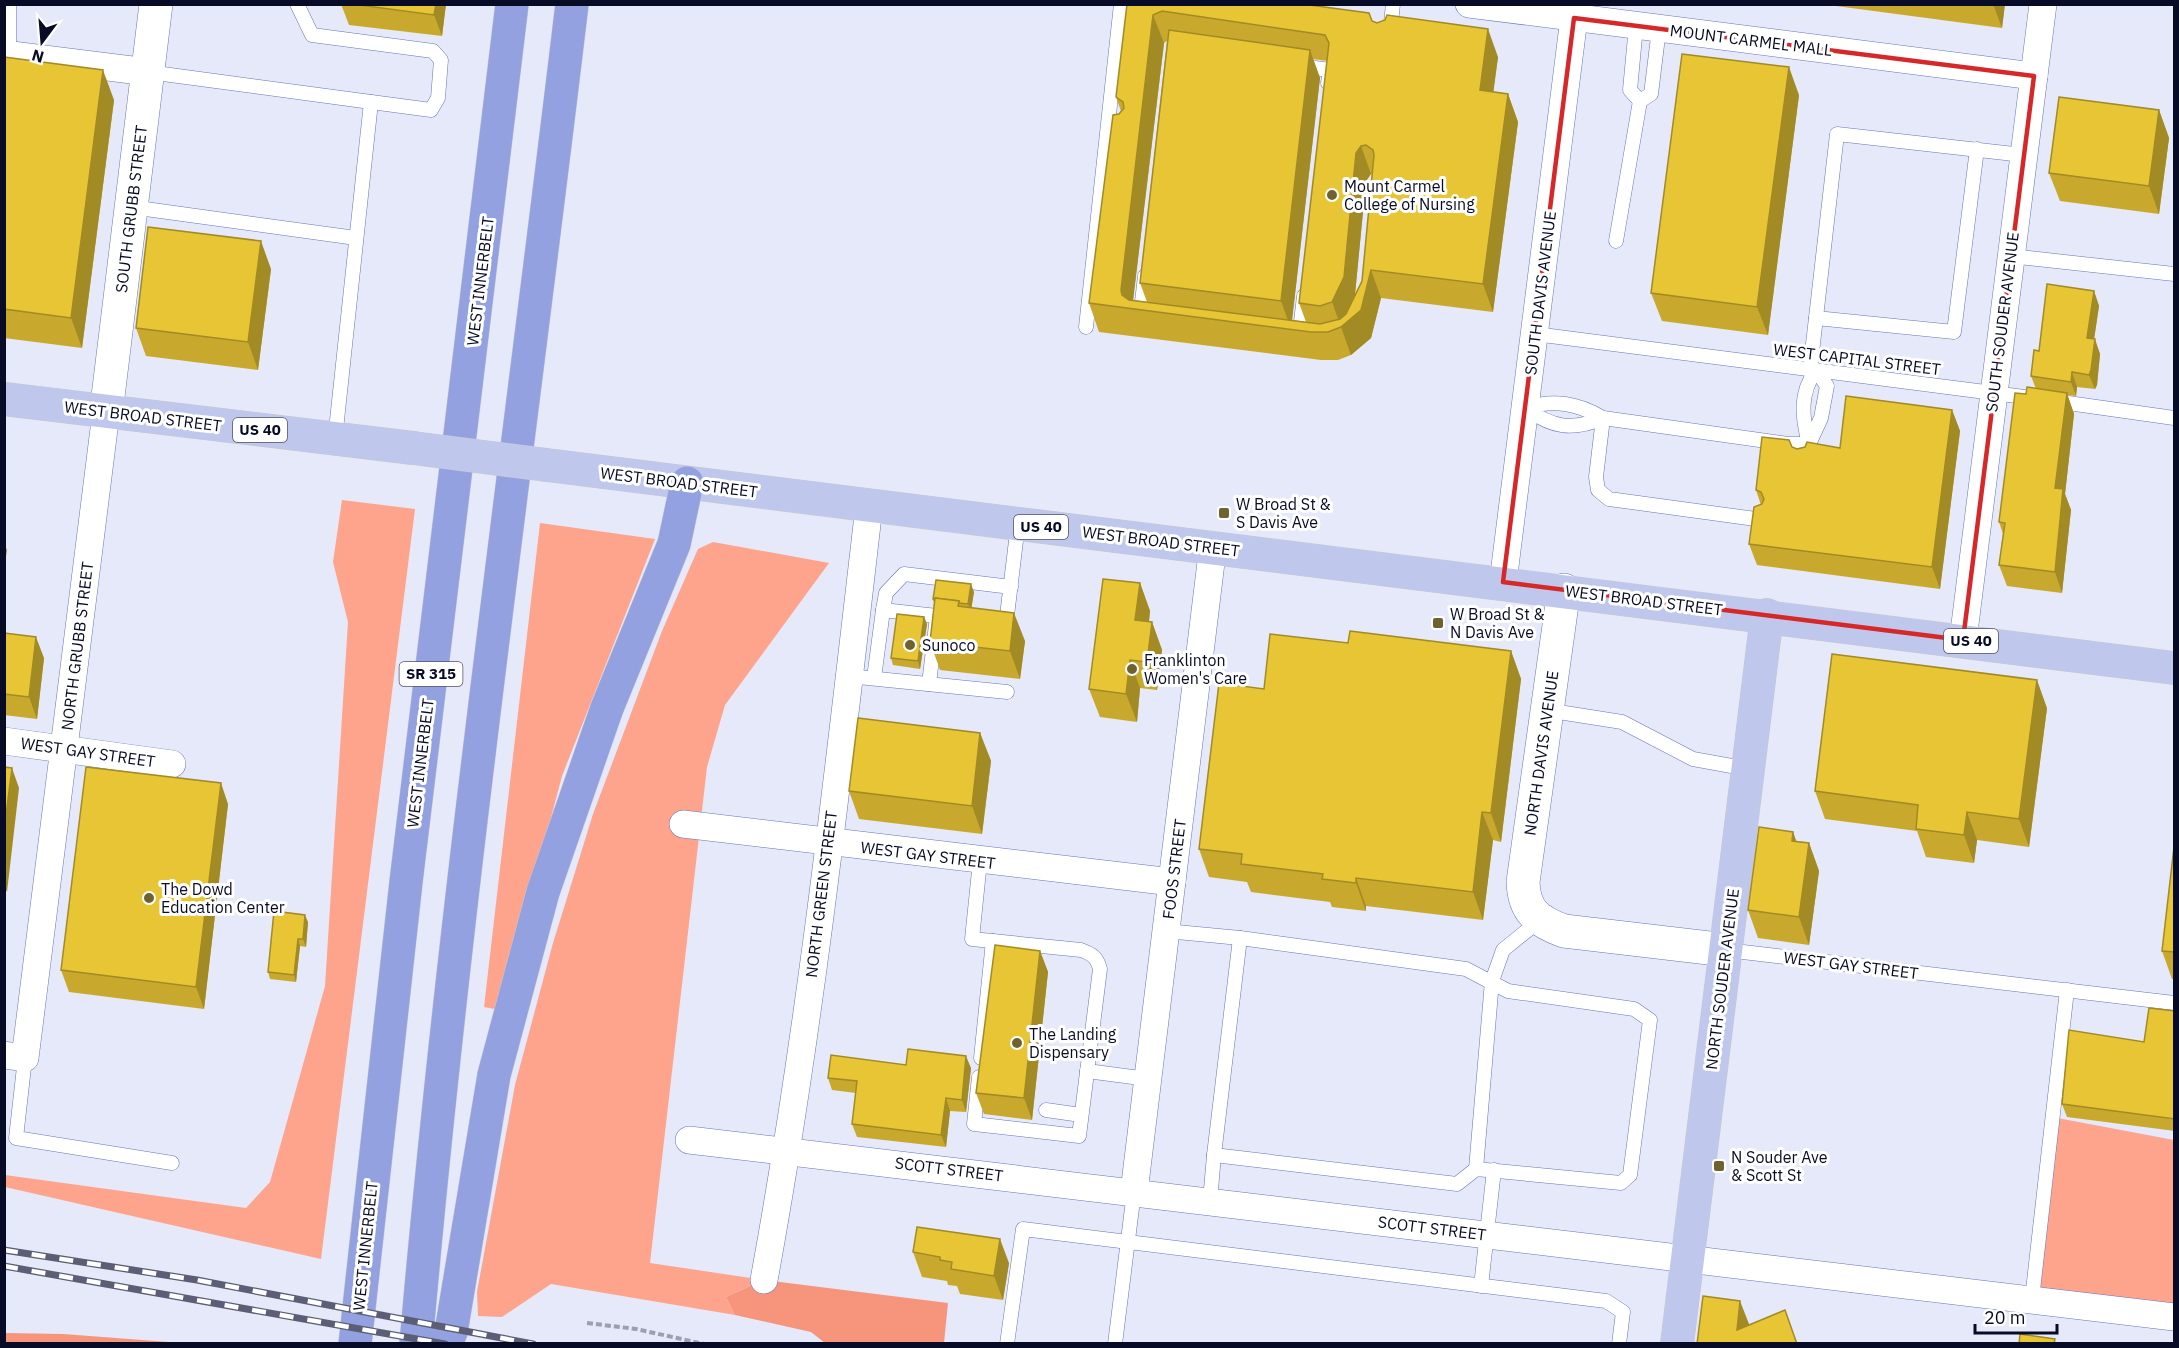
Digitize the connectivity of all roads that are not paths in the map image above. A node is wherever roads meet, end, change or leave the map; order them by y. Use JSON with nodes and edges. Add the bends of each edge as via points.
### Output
{"nodes":[{"id":1,"x":9,"y":4,"type":"edge"},
{"id":2,"x":156,"y":4,"type":"edge"},
{"id":3,"x":297,"y":4,"type":"edge"},
{"id":4,"x":512,"y":4,"type":"edge"},
{"id":5,"x":572,"y":4,"type":"edge"},
{"id":6,"x":1121,"y":4,"type":"edge"},
{"id":7,"x":1393,"y":4,"type":"edge"},
{"id":8,"x":1469,"y":4,"type":"edge"},
{"id":9,"x":2043,"y":4,"type":"edge"},
{"id":10,"x":1575,"y":11,"type":"edge"},
{"id":11,"x":1648,"y":27,"type":"junction"},
{"id":12,"x":1388,"y":42,"type":"edge"},
{"id":13,"x":7,"y":55,"type":"edge"},
{"id":14,"x":1286,"y":65,"type":"edge"},
{"id":15,"x":148,"y":72,"type":"junction"},
{"id":16,"x":2034,"y":76,"type":"junction"},
{"id":17,"x":1327,"y":94,"type":"edge"},
{"id":18,"x":1640,"y":101,"type":"junction"},
{"id":19,"x":371,"y":102,"type":"junction"},
{"id":20,"x":1107,"y":132,"type":"junction"},
{"id":21,"x":1125,"y":134,"type":"edge"},
{"id":22,"x":1977,"y":149,"type":"junction"},
{"id":23,"x":2023,"y":155,"type":"junction"},
{"id":24,"x":131,"y":207,"type":"junction"},
{"id":25,"x":356,"y":238,"type":"junction"},
{"id":26,"x":1616,"y":241,"type":"dead end"},
{"id":27,"x":2010,"y":256,"type":"junction"},
{"id":28,"x":1147,"y":260,"type":"edge"},
{"id":29,"x":2175,"y":274,"type":"edge"},
{"id":30,"x":1306,"y":280,"type":"edge"},
{"id":31,"x":1816,"y":318,"type":"junction"},
{"id":32,"x":1152,"y":321,"type":"edge"},
{"id":33,"x":1086,"y":327,"type":"dead end"},
{"id":34,"x":1534,"y":334,"type":"junction"},
{"id":35,"x":1299,"y":339,"type":"edge"},
{"id":36,"x":1813,"y":370,"type":"junction"},
{"id":37,"x":1993,"y":393,"type":"junction"},
{"id":38,"x":4,"y":399,"type":"edge"},
{"id":39,"x":1525,"y":408,"type":"junction"},
{"id":40,"x":106,"y":413,"type":"junction"},
{"id":41,"x":1603,"y":418,"type":"junction"},
{"id":42,"x":2175,"y":418,"type":"edge"},
{"id":43,"x":335,"y":439,"type":"junction"},
{"id":44,"x":1809,"y":444,"type":"junction"},
{"id":45,"x":1806,"y":462,"type":"edge"},
{"id":46,"x":687,"y":483,"type":"junction"},
{"id":47,"x":869,"y":507,"type":"junction"},
{"id":48,"x":1763,"y":520,"type":"edge"},
{"id":49,"x":1018,"y":524,"type":"junction"},
{"id":50,"x":1212,"y":546,"type":"junction"},
{"id":51,"x":1503,"y":582,"type":"junction"},
{"id":52,"x":1011,"y":588,"type":"junction"},
{"id":53,"x":859,"y":590,"type":"junction"},
{"id":54,"x":1564,"y":590,"type":"junction"},
{"id":55,"x":886,"y":593,"type":"junction"},
{"id":56,"x":883,"y":610,"type":"junction"},
{"id":57,"x":1767,"y":615,"type":"junction"},
{"id":58,"x":937,"y":616,"type":"junction"},
{"id":59,"x":952,"y":618,"type":"edge"},
{"id":60,"x":985,"y":622,"type":"edge"},
{"id":61,"x":1963,"y":640,"type":"junction"},
{"id":62,"x":2175,"y":668,"type":"edge"},
{"id":63,"x":861,"y":677,"type":"junction"},
{"id":64,"x":929,"y":684,"type":"junction"},
{"id":65,"x":1007,"y":692,"type":"dead end"},
{"id":66,"x":1546,"y":710,"type":"junction"},
{"id":67,"x":4,"y":741,"type":"edge"},
{"id":68,"x":64,"y":747,"type":"junction"},
{"id":69,"x":172,"y":764,"type":"dead end"},
{"id":70,"x":1748,"y":769,"type":"junction"},
{"id":71,"x":683,"y":824,"type":"dead end"},
{"id":72,"x":829,"y":843,"type":"junction"},
{"id":73,"x":980,"y":861,"type":"junction"},
{"id":74,"x":1172,"y":882,"type":"junction"},
{"id":75,"x":1536,"y":916,"type":"junction"},
{"id":76,"x":1166,"y":931,"type":"junction"},
{"id":77,"x":1240,"y":938,"type":"junction"},
{"id":78,"x":993,"y":941,"type":"junction"},
{"id":79,"x":1726,"y":950,"type":"junction"},
{"id":80,"x":1492,"y":981,"type":"junction"},
{"id":81,"x":2067,"y":990,"type":"junction"},
{"id":82,"x":2175,"y":1003,"type":"edge"},
{"id":83,"x":15,"y":1056,"type":"edge"},
{"id":84,"x":1087,"y":1071,"type":"junction"},
{"id":85,"x":1148,"y":1079,"type":"junction"},
{"id":86,"x":1046,"y":1110,"type":"dead end"},
{"id":87,"x":1081,"y":1114,"type":"junction"},
{"id":88,"x":689,"y":1140,"type":"dead end"},
{"id":89,"x":788,"y":1150,"type":"junction"},
{"id":90,"x":1214,"y":1155,"type":"junction"},
{"id":91,"x":172,"y":1163,"type":"dead end"},
{"id":92,"x":1476,"y":1169,"type":"junction"},
{"id":93,"x":1494,"y":1170,"type":"junction"},
{"id":94,"x":1134,"y":1192,"type":"junction"},
{"id":95,"x":1210,"y":1201,"type":"junction"},
{"id":96,"x":1487,"y":1235,"type":"junction"},
{"id":97,"x":1128,"y":1242,"type":"junction"},
{"id":98,"x":1688,"y":1258,"type":"junction"},
{"id":99,"x":764,"y":1280,"type":"dead end"},
{"id":100,"x":1481,"y":1286,"type":"junction"},
{"id":101,"x":2032,"y":1299,"type":"junction"},
{"id":102,"x":2175,"y":1317,"type":"edge"},
{"id":103,"x":355,"y":1344,"type":"edge"},
{"id":104,"x":416,"y":1344,"type":"edge"},
{"id":105,"x":446,"y":1344,"type":"edge"},
{"id":106,"x":1007,"y":1344,"type":"edge"},
{"id":107,"x":1115,"y":1344,"type":"edge"},
{"id":108,"x":1619,"y":1344,"type":"edge"},
{"id":109,"x":1677,"y":1344,"type":"edge"}],
"edges":[{"from":1,"to":13,"type":"lane"},
{"from":2,"to":15,"type":"street","name":"SOUTH GRUBB STREET"},
{"from":3,"to":19,"type":"lane","via":[[312,35],[433,51],[441,60],[438,98],[431,110]]},
{"from":4,"to":103,"type":"highway","name":"WEST INNERBELT","number":"SR 315","via":[[407,870]]},
{"from":5,"to":104,"type":"highway","via":[[464,889]]},
{"from":6,"to":20,"type":"lane"},
{"from":7,"to":12,"type":"lane"},
{"from":8,"to":10,"type":"street","name":"MOUNT CARMEL MALL"},
{"from":9,"to":16,"type":"street","name":"SOUTH SOUDER AVENUE"},
{"from":10,"to":11,"type":"street","name":"MOUNT CARMEL MALL"},
{"from":10,"to":34,"type":"street","name":"SOUTH DAVIS AVENUE"},
{"from":11,"to":16,"type":"street","name":"MOUNT CARMEL MALL"},
{"from":11,"to":18,"type":"lane","via":[[1651,94]]},
{"from":11,"to":18,"type":"lane","via":[[1630,90]]},
{"from":13,"to":15,"type":"street"},
{"from":14,"to":17,"type":"lane","via":[[1330,70]]},
{"from":15,"to":19,"type":"lane"},
{"from":15,"to":24,"type":"street","name":"SOUTH GRUBB STREET"},
{"from":16,"to":23,"type":"street","name":"SOUTH SOUDER AVENUE"},
{"from":18,"to":26,"type":"lane"},
{"from":19,"to":25,"type":"lane"},
{"from":20,"to":21,"type":"lane"},
{"from":20,"to":33,"type":"lane"},
{"from":22,"to":23,"type":"lane"},
{"from":22,"to":31,"type":"lane","via":[[1954,332]]},
{"from":22,"to":31,"type":"lane","via":[[1837,134]]},
{"from":23,"to":27,"type":"street","name":"SOUTH SOUDER AVENUE"},
{"from":24,"to":25,"type":"lane"},
{"from":24,"to":40,"type":"street","name":"SOUTH GRUBB STREET"},
{"from":25,"to":43,"type":"lane"},
{"from":27,"to":29,"type":"lane"},
{"from":27,"to":37,"type":"street","name":"SOUTH SOUDER AVENUE"},
{"from":28,"to":32,"type":"lane","via":[[1140,320]]},
{"from":30,"to":35,"type":"lane"},
{"from":31,"to":36,"type":"lane"},
{"from":34,"to":36,"type":"lane","name":"WEST CAPITAL STREET"},
{"from":34,"to":39,"type":"street","name":"SOUTH DAVIS AVENUE"},
{"from":36,"to":37,"type":"lane","name":"WEST CAPITAL STREET"},
{"from":36,"to":44,"type":"lane","via":[[1806,384],[1802,417]]},
{"from":36,"to":44,"type":"lane","via":[[1827,386],[1821,418]]},
{"from":37,"to":42,"type":"lane","name":"WEST CAPITAL STREET"},
{"from":37,"to":61,"type":"street","name":"SOUTH SOUDER AVENUE"},
{"from":38,"to":40,"type":"main road","name":"WEST BROAD STREET","number":"US 40"},
{"from":39,"to":41,"type":"lane","via":[[1546,402],[1583,406]]},
{"from":39,"to":41,"type":"lane","via":[[1544,422],[1581,427]]},
{"from":39,"to":51,"type":"street","name":"SOUTH DAVIS AVENUE"},
{"from":40,"to":43,"type":"main road","name":"WEST BROAD STREET","number":"US 40"},
{"from":40,"to":68,"type":"street","name":"NORTH GRUBB STREET"},
{"from":41,"to":44,"type":"lane"},
{"from":41,"to":48,"type":"lane","via":[[1596,477],[1598,490],[1609,500]]},
{"from":43,"to":46,"type":"main road","name":"WEST BROAD STREET","number":"US 40","bridge":true},
{"from":44,"to":45,"type":"lane"},
{"from":46,"to":47,"type":"main road","name":"WEST BROAD STREET","number":"US 40"},
{"from":46,"to":105,"type":"highway","via":[[674,544],[607,708],[543,892],[494,1075],[452,1332]]},
{"from":47,"to":49,"type":"main road","name":"WEST BROAD STREET","number":"US 40"},
{"from":47,"to":53,"type":"street","name":"NORTH GREEN STREET"},
{"from":49,"to":50,"type":"main road","name":"WEST BROAD STREET","number":"US 40"},
{"from":49,"to":52,"type":"lane"},
{"from":50,"to":51,"type":"main road","name":"WEST BROAD STREET","number":"US 40"},
{"from":50,"to":74,"type":"street","name":"FOOS STREET"},
{"from":51,"to":54,"type":"main road","name":"WEST BROAD STREET","number":"US 40"},
{"from":52,"to":55,"type":"lane","via":[[904,574]]},
{"from":52,"to":60,"type":"lane","via":[[1006,624]]},
{"from":53,"to":55,"type":"lane"},
{"from":53,"to":63,"type":"street","name":"NORTH GREEN STREET"},
{"from":54,"to":57,"type":"main road","name":"WEST BROAD STREET","number":"US 40"},
{"from":54,"to":66,"type":"street","name":"NORTH DAVIS AVENUE"},
{"from":55,"to":56,"type":"lane"},
{"from":56,"to":58,"type":"lane"},
{"from":56,"to":63,"type":"lane"},
{"from":57,"to":61,"type":"main road","name":"WEST BROAD STREET","number":"US 40"},
{"from":57,"to":70,"type":"main road","name":"NORTH SOUDER AVENUE"},
{"from":58,"to":59,"type":"lane"},
{"from":58,"to":64,"type":"lane"},
{"from":61,"to":62,"type":"main road","name":"WEST BROAD STREET","number":"US 40"},
{"from":63,"to":64,"type":"lane"},
{"from":63,"to":72,"type":"street","name":"NORTH GREEN STREET"},
{"from":64,"to":65,"type":"lane"},
{"from":66,"to":70,"type":"lane","via":[[1622,722],[1693,759]]},
{"from":66,"to":75,"type":"street","name":"NORTH DAVIS AVENUE","via":[[1523,882],[1523,899]]},
{"from":67,"to":68,"type":"street","name":"WEST GAY STREET"},
{"from":68,"to":69,"type":"street","name":"WEST GAY STREET"},
{"from":68,"to":83,"type":"street","name":"NORTH GRUBB STREET"},
{"from":70,"to":79,"type":"main road","name":"NORTH SOUDER AVENUE"},
{"from":71,"to":72,"type":"street","name":"WEST GAY STREET"},
{"from":72,"to":73,"type":"street","name":"WEST GAY STREET"},
{"from":72,"to":89,"type":"street","name":"NORTH GREEN STREET"},
{"from":73,"to":74,"type":"street","name":"WEST GAY STREET"},
{"from":73,"to":78,"type":"lane","via":[[972,939]]},
{"from":74,"to":76,"type":"street","name":"FOOS STREET"},
{"from":75,"to":79,"type":"street","name":"WEST GAY STREET","via":[[1564,931]]},
{"from":75,"to":80,"type":"lane","via":[[1503,950]]},
{"from":76,"to":77,"type":"lane"},
{"from":76,"to":85,"type":"street","name":"FOOS STREET"},
{"from":77,"to":80,"type":"lane","via":[[1466,969]]},
{"from":77,"to":90,"type":"lane"},
{"from":78,"to":84,"type":"lane","via":[[1081,950],[1098,961]]},
{"from":78,"to":87,"type":"lane","via":[[974,1124],[1079,1136]]},
{"from":79,"to":81,"type":"lane","name":"WEST GAY STREET"},
{"from":79,"to":98,"type":"main road","name":"NORTH SOUDER AVENUE"},
{"from":80,"to":92,"type":"lane"},
{"from":80,"to":93,"type":"lane","via":[[1508,991],[1634,1009],[1650,1020],[1630,1175],[1621,1183]]},
{"from":81,"to":82,"type":"lane","name":"WEST GAY STREET"},
{"from":81,"to":101,"type":"lane"},
{"from":83,"to":91,"type":"lane","via":[[16,1138]]},
{"from":84,"to":85,"type":"lane"},
{"from":84,"to":87,"type":"lane"},
{"from":85,"to":94,"type":"street","name":"FOOS STREET"},
{"from":86,"to":87,"type":"lane"},
{"from":88,"to":89,"type":"street","name":"SCOTT STREET"},
{"from":89,"to":94,"type":"street","name":"SCOTT STREET"},
{"from":89,"to":99,"type":"street","name":"NORTH GREEN STREET"},
{"from":90,"to":92,"type":"lane","via":[[1457,1184]]},
{"from":90,"to":95,"type":"lane"},
{"from":92,"to":93,"type":"lane"},
{"from":93,"to":96,"type":"lane"},
{"from":94,"to":95,"type":"street","name":"SCOTT STREET"},
{"from":94,"to":97,"type":"lane"},
{"from":95,"to":96,"type":"street","name":"SCOTT STREET"},
{"from":96,"to":98,"type":"street","name":"SCOTT STREET"},
{"from":96,"to":100,"type":"lane"},
{"from":97,"to":100,"type":"lane"},
{"from":97,"to":106,"type":"lane","via":[[1023,1229]]},
{"from":97,"to":107,"type":"lane"},
{"from":98,"to":101,"type":"street","name":"SCOTT STREET"},
{"from":98,"to":109,"type":"main road","name":"NORTH SOUDER AVENUE"},
{"from":100,"to":108,"type":"lane","via":[[1606,1301],[1623,1312]]},
{"from":101,"to":102,"type":"street","name":"SCOTT STREET"}]}
